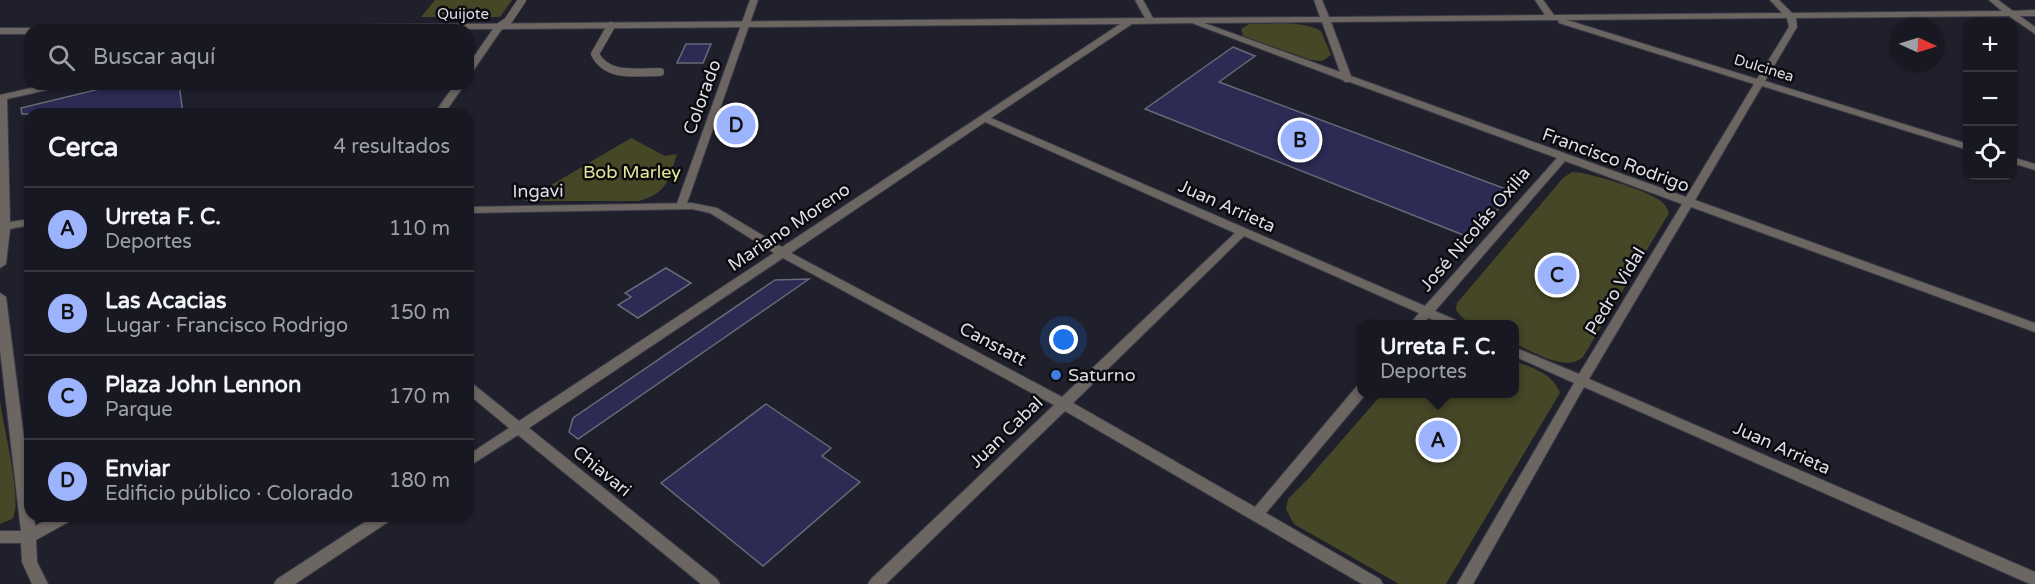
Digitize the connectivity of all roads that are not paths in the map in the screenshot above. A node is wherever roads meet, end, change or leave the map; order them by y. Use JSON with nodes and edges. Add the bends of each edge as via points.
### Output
{"nodes":[{"id":1,"x":522,"y":0,"type":"edge"},
{"id":2,"x":754,"y":0,"type":"edge"},
{"id":3,"x":1139,"y":0,"type":"edge"},
{"id":4,"x":1317,"y":0,"type":"edge"},
{"id":5,"x":1539,"y":0,"type":"edge"},
{"id":6,"x":1774,"y":0,"type":"edge"},
{"id":7,"x":1993,"y":0,"type":"edge"},
{"id":8,"x":2011,"y":13,"type":"junction"},
{"id":9,"x":2035,"y":13,"type":"edge"},
{"id":10,"x":1791,"y":16,"type":"junction"},
{"id":11,"x":1552,"y":18,"type":"junction"},
{"id":12,"x":1150,"y":20,"type":"junction"},
{"id":13,"x":1186,"y":20,"type":"junction"},
{"id":14,"x":1326,"y":20,"type":"junction"},
{"id":15,"x":1130,"y":21,"type":"junction"},
{"id":16,"x":746,"y":25,"type":"junction"},
{"id":17,"x":611,"y":26,"type":"junction"},
{"id":18,"x":474,"y":27,"type":"edge"},
{"id":19,"x":499,"y":27,"type":"junction"},
{"id":20,"x":2035,"y":30,"type":"edge"},
{"id":21,"x":0,"y":31,"type":"edge"},
{"id":22,"x":24,"y":31,"type":"edge"},
{"id":23,"x":474,"y":63,"type":"edge"},
{"id":24,"x":660,"y":72,"type":"dead end"},
{"id":25,"x":1348,"y":80,"type":"junction"},
{"id":26,"x":1760,"y":83,"type":"junction"},
{"id":27,"x":36,"y":90,"type":"edge"},
{"id":28,"x":456,"y":90,"type":"edge"},
{"id":29,"x":1,"y":98,"type":"edge"},
{"id":30,"x":443,"y":108,"type":"edge"},
{"id":31,"x":985,"y":119,"type":"junction"},
{"id":32,"x":1,"y":142,"type":"edge"},
{"id":33,"x":1963,"y":145,"type":"edge"},
{"id":34,"x":1562,"y":158,"type":"junction"},
{"id":35,"x":2017,"y":161,"type":"edge"},
{"id":36,"x":2035,"y":167,"type":"edge"},
{"id":37,"x":1689,"y":204,"type":"junction"},
{"id":38,"x":681,"y":206,"type":"junction"},
{"id":39,"x":474,"y":210,"type":"edge"},
{"id":40,"x":24,"y":223,"type":"edge"},
{"id":41,"x":5,"y":227,"type":"junction"},
{"id":42,"x":1242,"y":232,"type":"junction"},
{"id":43,"x":2,"y":251,"type":"edge"},
{"id":44,"x":783,"y":254,"type":"junction"},
{"id":45,"x":0,"y":264,"type":"edge"},
{"id":46,"x":0,"y":297,"type":"edge"},
{"id":47,"x":1426,"y":312,"type":"junction"},
{"id":48,"x":1419,"y":320,"type":"edge"},
{"id":49,"x":1445,"y":320,"type":"edge"},
{"id":50,"x":2035,"y":328,"type":"edge"},
{"id":51,"x":1519,"y":353,"type":"edge"},
{"id":52,"x":1582,"y":380,"type":"junction"},
{"id":53,"x":474,"y":392,"type":"edge"},
{"id":54,"x":1357,"y":395,"type":"edge"},
{"id":55,"x":1062,"y":403,"type":"junction"},
{"id":56,"x":519,"y":429,"type":"junction"},
{"id":57,"x":474,"y":458,"type":"edge"},
{"id":58,"x":24,"y":489,"type":"edge"},
{"id":59,"x":1257,"y":514,"type":"junction"},
{"id":60,"x":28,"y":522,"type":"edge"},
{"id":61,"x":56,"y":522,"type":"edge"},
{"id":62,"x":377,"y":522,"type":"edge"},
{"id":63,"x":0,"y":537,"type":"edge"},
{"id":64,"x":30,"y":537,"type":"junction"},
{"id":65,"x":2035,"y":579,"type":"edge"},
{"id":66,"x":40,"y":584,"type":"edge"},
{"id":67,"x":282,"y":584,"type":"edge"},
{"id":68,"x":712,"y":584,"type":"edge"},
{"id":69,"x":876,"y":584,"type":"edge"},
{"id":70,"x":1375,"y":584,"type":"edge"},
{"id":71,"x":1465,"y":584,"type":"edge"}],
"edges":[{"from":1,"to":19,"type":"lane"},
{"from":2,"to":16,"type":"street","name":"Colorado"},
{"from":3,"to":12,"type":"street"},
{"from":4,"to":14,"type":"street"},
{"from":5,"to":11,"type":"street"},
{"from":6,"to":10,"type":"street"},
{"from":7,"to":8,"type":"street"},
{"from":8,"to":9,"type":"street","name":"Quijote"},
{"from":8,"to":10,"type":"street","name":"Quijote"},
{"from":8,"to":20,"type":"street"},
{"from":10,"to":11,"type":"street","name":"Quijote"},
{"from":10,"to":26,"type":"street","name":"Pedro Vidal","via":[[1793,27]]},
{"from":11,"to":14,"type":"street","name":"Quijote"},
{"from":11,"to":26,"type":"street","name":"Dulcinea"},
{"from":12,"to":13,"type":"street","name":"Quijote"},
{"from":12,"to":15,"type":"street","name":"Quijote"},
{"from":13,"to":14,"type":"street","name":"Quijote"},
{"from":13,"to":25,"type":"street","name":"Francisco Rodrigo"},
{"from":14,"to":25,"type":"street"},
{"from":15,"to":16,"type":"street","name":"Quijote"},
{"from":15,"to":31,"type":"street","name":"Mariano Moreno"},
{"from":16,"to":17,"type":"street","name":"Quijote"},
{"from":16,"to":38,"type":"street","name":"Colorado"},
{"from":17,"to":19,"type":"street","name":"Quijote"},
{"from":17,"to":24,"type":"lane","via":[[595,54],[602,66],[613,71]]},
{"from":18,"to":19,"type":"street","name":"Quijote"},
{"from":19,"to":23,"type":"street"},
{"from":21,"to":22,"type":"street"},
{"from":25,"to":34,"type":"street","name":"Francisco Rodrigo"},
{"from":26,"to":33,"type":"street","name":"Dulcinea"},
{"from":26,"to":37,"type":"street","name":"Pedro Vidal"},
{"from":27,"to":29,"type":"street"},
{"from":28,"to":30,"type":"street"},
{"from":29,"to":32,"type":"street"},
{"from":31,"to":42,"type":"street","name":"Juan Arrieta"},
{"from":31,"to":44,"type":"street","name":"Mariano Moreno"},
{"from":32,"to":41,"type":"street"},
{"from":34,"to":37,"type":"street","name":"Francisco Rodrigo"},
{"from":34,"to":47,"type":"street","name":"José Nicolás Oxilia"},
{"from":35,"to":36,"type":"street"},
{"from":37,"to":50,"type":"street","name":"Francisco Rodrigo"},
{"from":37,"to":52,"type":"street","name":"Pedro Vidal"},
{"from":38,"to":39,"type":"street","name":"Ingavi"},
{"from":38,"to":44,"type":"street","name":"Canstatt","via":[[713,210]]},
{"from":40,"to":41,"type":"street"},
{"from":41,"to":43,"type":"street"},
{"from":42,"to":47,"type":"street","name":"Juan Arrieta"},
{"from":42,"to":55,"type":"street","name":"Juan Cabal"},
{"from":43,"to":45,"type":"street"},
{"from":44,"to":55,"type":"street","name":"Canstatt"},
{"from":44,"to":56,"type":"street","name":"Mariano Moreno"},
{"from":46,"to":58,"type":"street"},
{"from":47,"to":48,"type":"street","name":"José Nicolás Oxilia"},
{"from":47,"to":49,"type":"street","name":"Juan Arrieta"},
{"from":51,"to":52,"type":"street","name":"Juan Arrieta"},
{"from":52,"to":65,"type":"street","name":"Juan Arrieta"},
{"from":52,"to":71,"type":"street","name":"Pedro Vidal"},
{"from":53,"to":56,"type":"street","name":"Chiavari"},
{"from":54,"to":59,"type":"street"},
{"from":55,"to":59,"type":"street","name":"Canstatt"},
{"from":55,"to":69,"type":"street","name":"Juan Cabal"},
{"from":56,"to":57,"type":"street","name":"Mariano Moreno"},
{"from":56,"to":68,"type":"street","name":"Chiavari"},
{"from":59,"to":70,"type":"street","name":"Canstatt"},
{"from":60,"to":64,"type":"street"},
{"from":61,"to":64,"type":"street"},
{"from":62,"to":67,"type":"street"},
{"from":63,"to":64,"type":"street"},
{"from":64,"to":66,"type":"street","via":[[29,566]]}]}
